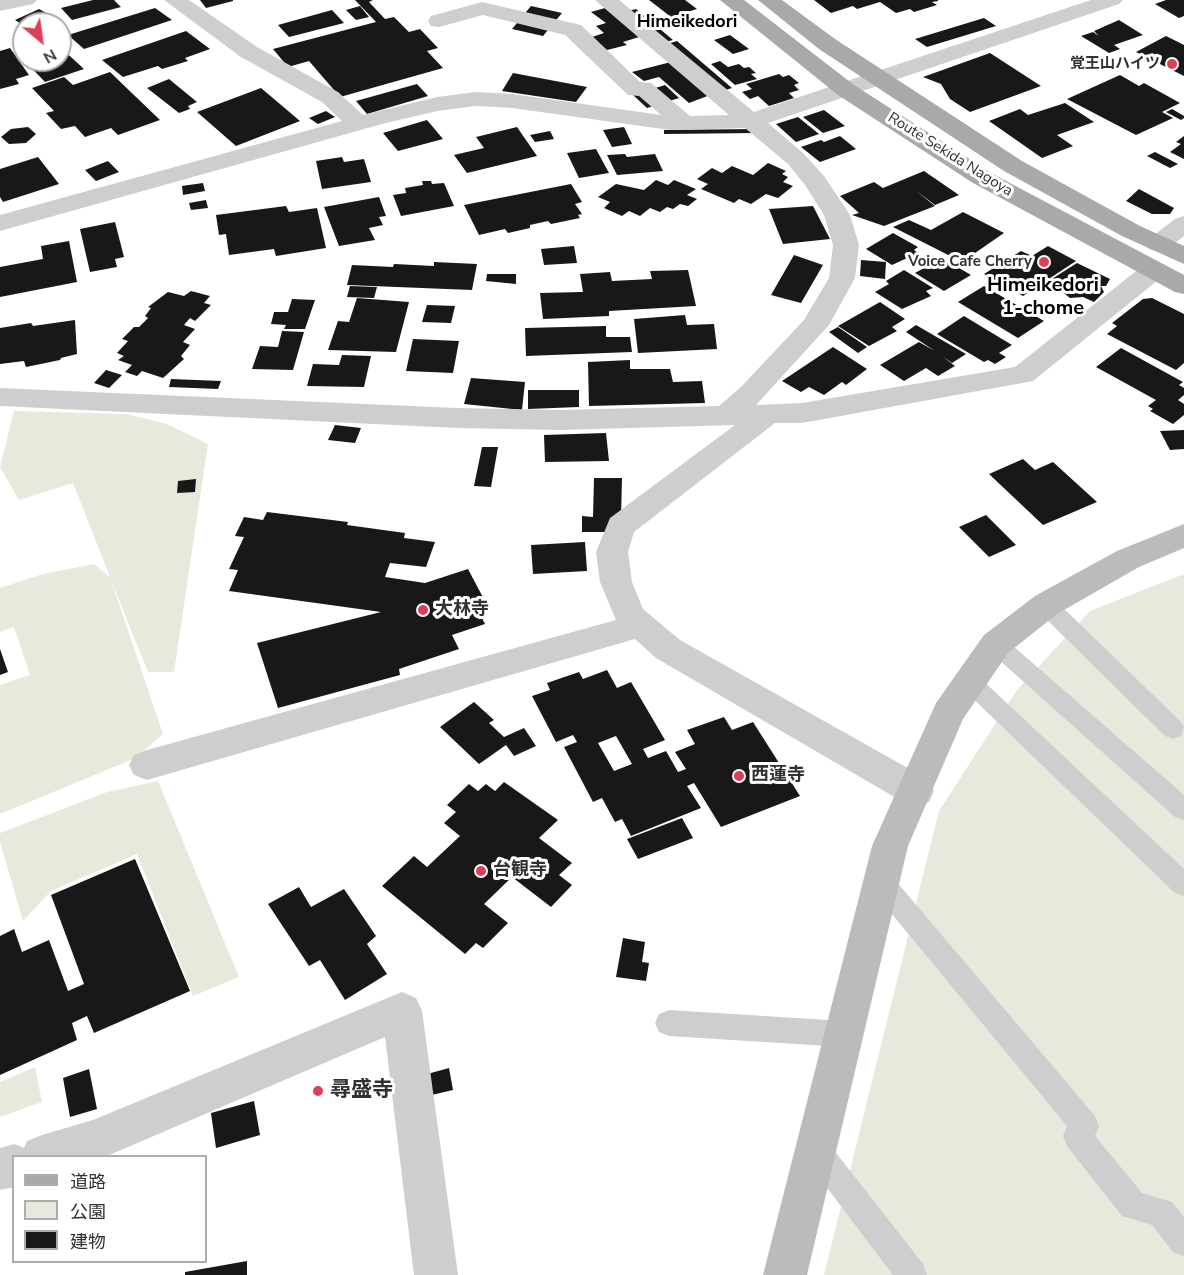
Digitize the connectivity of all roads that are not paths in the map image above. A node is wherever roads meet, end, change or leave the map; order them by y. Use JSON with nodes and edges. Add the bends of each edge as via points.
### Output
{"nodes":[{"id":1,"x":26,"y":0,"type":"edge"},
{"id":2,"x":176,"y":0,"type":"edge"},
{"id":3,"x":606,"y":0,"type":"edge"},
{"id":4,"x":731,"y":0,"type":"edge"},
{"id":5,"x":769,"y":0,"type":"edge"},
{"id":6,"x":1112,"y":0,"type":"edge"},
{"id":7,"x":0,"y":5,"type":"edge"},
{"id":8,"x":439,"y":21,"type":"dead end"},
{"id":9,"x":881,"y":79,"type":"junction"},
{"id":10,"x":846,"y":90,"type":"junction"},
{"id":11,"x":752,"y":120,"type":"junction"},
{"id":12,"x":684,"y":122,"type":"junction"},
{"id":13,"x":358,"y":123,"type":"junction"},
{"id":14,"x":0,"y":223,"type":"edge"},
{"id":15,"x":1184,"y":224,"type":"edge"},
{"id":16,"x":1184,"y":256,"type":"edge"},
{"id":17,"x":1156,"y":257,"type":"junction"},
{"id":18,"x":1184,"y":286,"type":"edge"},
{"id":19,"x":0,"y":396,"type":"edge"},
{"id":20,"x":768,"y":414,"type":"junction"},
{"id":21,"x":726,"y":415,"type":"junction"},
{"id":22,"x":1184,"y":535,"type":"edge"},
{"id":23,"x":1046,"y":605,"type":"junction"},
{"id":24,"x":642,"y":625,"type":"junction"},
{"id":25,"x":996,"y":645,"type":"junction"},
{"id":26,"x":970,"y":682,"type":"junction"},
{"id":27,"x":1173,"y":729,"type":"dead end"},
{"id":28,"x":147,"y":765,"type":"dead end"},
{"id":29,"x":916,"y":791,"type":"junction"},
{"id":30,"x":1184,"y":810,"type":"edge"},
{"id":31,"x":881,"y":882,"type":"junction"},
{"id":32,"x":1184,"y":885,"type":"edge"},
{"id":33,"x":669,"y":1023,"type":"dead end"},
{"id":34,"x":844,"y":1034,"type":"junction"},
{"id":35,"x":816,"y":1150,"type":"junction"},
{"id":36,"x":45,"y":1155,"type":"edge"},
{"id":37,"x":1184,"y":1241,"type":"edge"},
{"id":38,"x":436,"y":1275,"type":"edge"},
{"id":39,"x":785,"y":1275,"type":"edge"},
{"id":40,"x":912,"y":1275,"type":"edge"}],
"edges":[{"from":1,"to":7,"type":"street"},
{"from":2,"to":13,"type":"street","via":[[249,52],[330,97]]},
{"from":3,"to":11,"type":"street"},
{"from":4,"to":10,"type":"main road","name":"Route Sekida Nagoya"},
{"from":5,"to":9,"type":"main road","name":"Route Sekida Nagoya"},
{"from":6,"to":9,"type":"street"},
{"from":8,"to":12,"type":"street","via":[[482,8],[573,30],[636,90],[643,88]]},
{"from":9,"to":10,"type":"street"},
{"from":9,"to":17,"type":"main road","name":"Route Sekida Nagoya"},
{"from":10,"to":11,"type":"street"},
{"from":10,"to":17,"type":"main road","name":"Route Sekida Nagoya","via":[[982,178]]},
{"from":11,"to":12,"type":"street"},
{"from":11,"to":21,"type":"street","via":[[815,181],[837,215],[846,245],[842,278],[815,325]]},
{"from":12,"to":13,"type":"street","via":[[476,99]]},
{"from":13,"to":14,"type":"street"},
{"from":15,"to":17,"type":"street"},
{"from":16,"to":17,"type":"main road","name":"Route Sekida Nagoya"},
{"from":17,"to":18,"type":"main road","name":"Route Sekida Nagoya"},
{"from":17,"to":20,"type":"street","via":[[1023,375],[802,413]]},
{"from":19,"to":21,"type":"street","via":[[457,418],[561,420]]},
{"from":20,"to":21,"type":"street"},
{"from":20,"to":24,"type":"street","via":[[621,526],[612,552],[616,582],[630,616]]},
{"from":22,"to":23,"type":"street","via":[[1128,559]]},
{"from":23,"to":25,"type":"street"},
{"from":23,"to":27,"type":"lane"},
{"from":24,"to":28,"type":"street"},
{"from":24,"to":29,"type":"street","via":[[668,649]]},
{"from":25,"to":26,"type":"street"},
{"from":25,"to":30,"type":"lane"},
{"from":26,"to":29,"type":"street","via":[[948,713]]},
{"from":26,"to":32,"type":"lane"},
{"from":29,"to":31,"type":"street","via":[[890,846]]},
{"from":31,"to":34,"type":"street"},
{"from":31,"to":37,"type":"lane","via":[[1085,1126],[1077,1136],[1133,1205],[1161,1213]]},
{"from":33,"to":34,"type":"lane"},
{"from":34,"to":35,"type":"street"},
{"from":35,"to":39,"type":"street"},
{"from":35,"to":40,"type":"lane"},
{"from":36,"to":38,"type":"street","via":[[94,1141],[402,1011]]}]}
